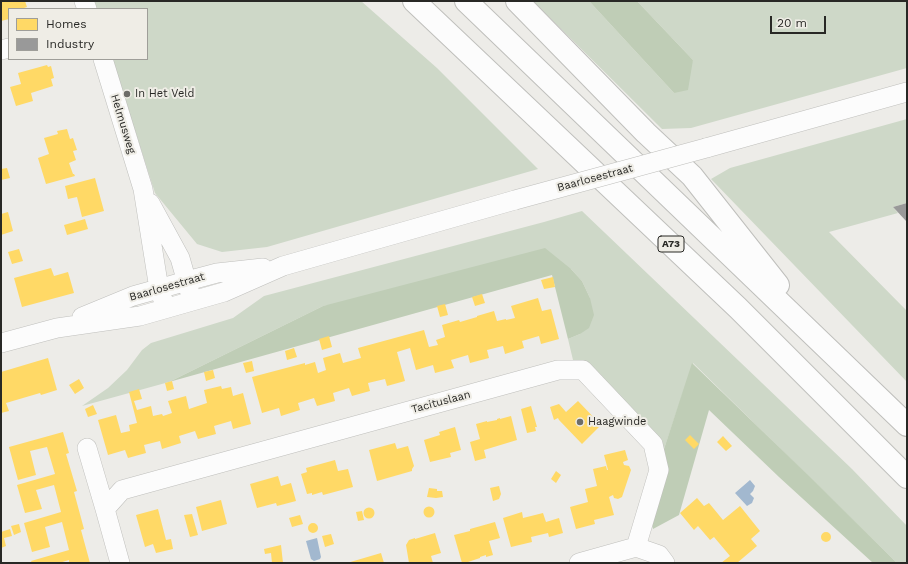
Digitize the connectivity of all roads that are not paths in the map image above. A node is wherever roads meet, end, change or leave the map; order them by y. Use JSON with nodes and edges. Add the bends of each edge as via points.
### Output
{"nodes":[{"id":1,"x":410,"y":1,"type":"edge"},
{"id":2,"x":414,"y":1,"type":"edge"},
{"id":3,"x":466,"y":1,"type":"edge"},
{"id":4,"x":516,"y":1,"type":"edge"},
{"id":5,"x":430,"y":16,"type":"junction"},
{"id":6,"x":103,"y":60,"type":"edge"},
{"id":7,"x":907,"y":92,"type":"edge"},
{"id":8,"x":143,"y":189,"type":"junction"},
{"id":9,"x":283,"y":266,"type":"junction"},
{"id":10,"x":187,"y":281,"type":"junction"},
{"id":11,"x":159,"y":289,"type":"junction"},
{"id":12,"x":193,"y":300,"type":"junction"},
{"id":13,"x":166,"y":308,"type":"junction"},
{"id":14,"x":57,"y":328,"type":"junction"},
{"id":15,"x":1,"y":343,"type":"edge"},
{"id":16,"x":830,"y":350,"type":"junction"},
{"id":17,"x":907,"y":425,"type":"edge"},
{"id":18,"x":87,"y":448,"type":"dead end"},
{"id":19,"x":907,"y":477,"type":"edge"},
{"id":20,"x":105,"y":509,"type":"junction"},
{"id":21,"x":636,"y":547,"type":"junction"},
{"id":22,"x":120,"y":563,"type":"edge"},
{"id":23,"x":579,"y":563,"type":"edge"},
{"id":24,"x":665,"y":563,"type":"edge"}],
"edges":[{"from":1,"to":5,"type":"highway","number":"A73"},
{"from":2,"to":5,"type":"highway","number":"A73"},
{"from":3,"to":16,"type":"highway"},
{"from":4,"to":16,"type":"highway","via":[[692,176]]},
{"from":5,"to":19,"type":"highway","number":"A73","via":[[738,308]]},
{"from":6,"to":8,"type":"street","name":"Helmusweg"},
{"from":7,"to":9,"type":"street","name":"Baarlosestraat","bridge":true},
{"from":8,"to":10,"type":"street","name":"Helmusweg","via":[[180,258]]},
{"from":8,"to":11,"type":"street","name":"Helmusweg"},
{"from":9,"to":10,"type":"street","name":"Baarlosestraat","via":[[217,273]]},
{"from":9,"to":12,"type":"street","name":"Baarlosestraat","via":[[224,292]]},
{"from":10,"to":11,"type":"street","name":"Baarlosestraat"},
{"from":10,"to":12,"type":"street","name":"Helmusweg"},
{"from":11,"to":13,"type":"street","name":"Helmusweg"},
{"from":11,"to":14,"type":"street","name":"Baarlosestraat","via":[[133,296]]},
{"from":12,"to":13,"type":"street","name":"Baarlosestraat"},
{"from":13,"to":14,"type":"street","name":"Baarlosestraat","via":[[140,316]]},
{"from":14,"to":15,"type":"street","name":"Baarlosestraat"},
{"from":16,"to":17,"type":"highway"},
{"from":18,"to":20,"type":"street"},
{"from":20,"to":21,"type":"street","name":"Tacituslaan","via":[[122,490],[558,370],[583,370],[653,444],[659,470]]},
{"from":20,"to":22,"type":"street"},
{"from":21,"to":23,"type":"street"},
{"from":21,"to":24,"type":"street","via":[[658,556]]}]}
